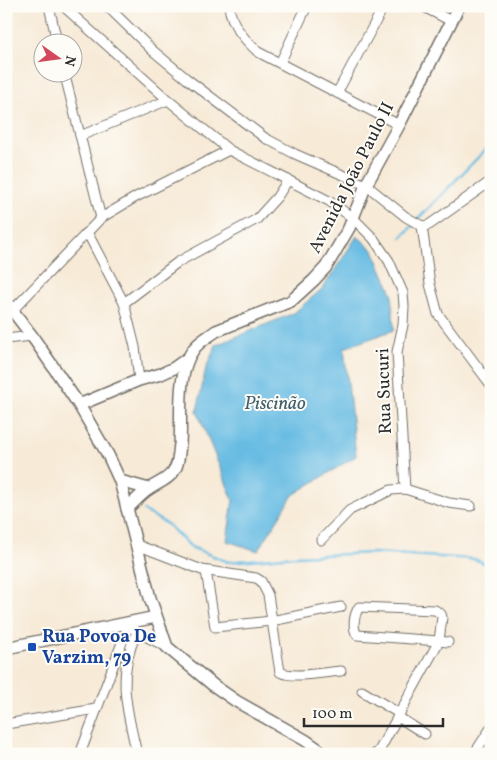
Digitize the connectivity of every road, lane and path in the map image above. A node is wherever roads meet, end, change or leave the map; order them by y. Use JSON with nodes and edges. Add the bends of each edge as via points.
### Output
{"nodes":[{"id":1,"x":49,"y":6,"type":"edge"},
{"id":2,"x":63,"y":6,"type":"edge"},
{"id":3,"x":107,"y":6,"type":"edge"},
{"id":4,"x":229,"y":6,"type":"edge"},
{"id":5,"x":308,"y":6,"type":"edge"},
{"id":6,"x":384,"y":6,"type":"edge"},
{"id":7,"x":422,"y":6,"type":"edge"},
{"id":8,"x":459,"y":6,"type":"edge"},
{"id":9,"x":451,"y":21,"type":"junction"},
{"id":10,"x":55,"y":32,"type":"edge"},
{"id":11,"x":280,"y":63,"type":"junction"},
{"id":12,"x":66,"y":82,"type":"edge"},
{"id":13,"x":338,"y":93,"type":"junction"},
{"id":14,"x":168,"y":100,"type":"junction"},
{"id":15,"x":399,"y":125,"type":"junction"},
{"id":16,"x":80,"y":136,"type":"junction"},
{"id":17,"x":229,"y":150,"type":"junction"},
{"id":18,"x":288,"y":180,"type":"junction"},
{"id":19,"x":491,"y":181,"type":"edge"},
{"id":20,"x":365,"y":189,"type":"junction"},
{"id":21,"x":355,"y":214,"type":"junction"},
{"id":22,"x":101,"y":218,"type":"junction"},
{"id":23,"x":422,"y":226,"type":"junction"},
{"id":24,"x":87,"y":232,"type":"junction"},
{"id":25,"x":124,"y":303,"type":"junction"},
{"id":26,"x":10,"y":306,"type":"edge"},
{"id":27,"x":32,"y":336,"type":"junction"},
{"id":28,"x":6,"y":340,"type":"edge"},
{"id":29,"x":188,"y":358,"type":"junction"},
{"id":30,"x":166,"y":372,"type":"junction"},
{"id":31,"x":139,"y":380,"type":"junction"},
{"id":32,"x":491,"y":385,"type":"edge"},
{"id":33,"x":181,"y":390,"type":"junction"},
{"id":34,"x":79,"y":405,"type":"junction"},
{"id":35,"x":120,"y":481,"type":"junction"},
{"id":36,"x":149,"y":489,"type":"junction"},
{"id":37,"x":405,"y":489,"type":"junction"},
{"id":38,"x":471,"y":506,"type":"dead end"},
{"id":39,"x":127,"y":509,"type":"junction"},
{"id":40,"x":320,"y":540,"type":"dead end"},
{"id":41,"x":137,"y":545,"type":"junction"},
{"id":42,"x":206,"y":571,"type":"junction"},
{"id":43,"x":341,"y":607,"type":"dead end"},
{"id":44,"x":156,"y":617,"type":"junction"},
{"id":45,"x":271,"y":621,"type":"junction"},
{"id":46,"x":133,"y":628,"type":"junction"},
{"id":47,"x":443,"y":641,"type":"junction"},
{"id":48,"x":166,"y":647,"type":"junction"},
{"id":49,"x":6,"y":648,"type":"edge"},
{"id":50,"x":340,"y":671,"type":"dead end"},
{"id":51,"x":362,"y":691,"type":"dead end"},
{"id":52,"x":96,"y":709,"type":"junction"},
{"id":53,"x":399,"y":715,"type":"junction"},
{"id":54,"x":6,"y":724,"type":"edge"},
{"id":55,"x":489,"y":731,"type":"edge"},
{"id":56,"x":425,"y":734,"type":"dead end"},
{"id":57,"x":491,"y":744,"type":"edge"},
{"id":58,"x":80,"y":754,"type":"edge"},
{"id":59,"x":137,"y":754,"type":"edge"},
{"id":60,"x":325,"y":754,"type":"edge"},
{"id":61,"x":375,"y":754,"type":"edge"},
{"id":62,"x":474,"y":754,"type":"edge"}],
"edges":[{"from":1,"to":10,"type":"street"},
{"from":2,"to":14,"type":"street","name":"Rua Sucuri"},
{"from":3,"to":20,"type":"street","via":[[152,50],[252,130]]},
{"from":4,"to":11,"type":"street","via":[[234,23],[250,44]]},
{"from":5,"to":11,"type":"street"},
{"from":6,"to":13,"type":"street"},
{"from":7,"to":9,"type":"street"},
{"from":8,"to":9,"type":"main road","name":"Avenida João Paulo II"},
{"from":9,"to":15,"type":"main road","name":"Avenida João Paulo II"},
{"from":11,"to":13,"type":"street"},
{"from":12,"to":16,"type":"street"},
{"from":13,"to":15,"type":"street"},
{"from":14,"to":16,"type":"street"},
{"from":14,"to":17,"type":"street","name":"Rua Sucuri"},
{"from":15,"to":20,"type":"main road","name":"Avenida João Paulo II"},
{"from":16,"to":22,"type":"street"},
{"from":17,"to":18,"type":"street","name":"Rua Sucuri"},
{"from":17,"to":22,"type":"street"},
{"from":18,"to":21,"type":"street","name":"Rua Sucuri"},
{"from":18,"to":25,"type":"street","via":[[277,198],[257,219],[178,262]]},
{"from":19,"to":23,"type":"street","via":[[429,225]]},
{"from":20,"to":21,"type":"main road","name":"Avenida João Paulo II"},
{"from":20,"to":23,"type":"street"},
{"from":21,"to":29,"type":"main road","name":"Avenida João Paulo II","via":[[326,267],[290,301],[216,331],[199,343]]},
{"from":21,"to":37,"type":"street","name":"Rua Sucuri","via":[[389,261],[402,293],[404,316],[397,352]]},
{"from":22,"to":24,"type":"street"},
{"from":23,"to":32,"type":"street","via":[[430,284],[438,314]]},
{"from":24,"to":25,"type":"street"},
{"from":24,"to":26,"type":"street"},
{"from":25,"to":31,"type":"street"},
{"from":26,"to":27,"type":"main road"},
{"from":27,"to":28,"type":"street"},
{"from":27,"to":34,"type":"main road"},
{"from":29,"to":30,"type":"main road"},
{"from":29,"to":33,"type":"main road","name":"Avenida João Paulo II"},
{"from":30,"to":31,"type":"main road"},
{"from":30,"to":33,"type":"main road"},
{"from":31,"to":34,"type":"main road"},
{"from":33,"to":36,"type":"main road","name":"Avenida João Paulo II","via":[[181,432],[176,466],[171,474]]},
{"from":34,"to":35,"type":"main road"},
{"from":35,"to":36,"type":"main road"},
{"from":35,"to":39,"type":"main road"},
{"from":36,"to":39,"type":"main road","name":"Avenida João Paulo II"},
{"from":37,"to":38,"type":"street","via":[[449,503]]},
{"from":37,"to":40,"type":"street","via":[[391,490],[350,510]]},
{"from":39,"to":41,"type":"main road"},
{"from":41,"to":42,"type":"street"},
{"from":41,"to":44,"type":"main road"},
{"from":42,"to":45,"type":"street","via":[[248,576],[261,581],[268,594]]},
{"from":42,"to":45,"type":"street","via":[[215,627]]},
{"from":43,"to":45,"type":"street"},
{"from":44,"to":46,"type":"main road"},
{"from":44,"to":48,"type":"main road"},
{"from":45,"to":50,"type":"street","via":[[282,674]]},
{"from":46,"to":48,"type":"street"},
{"from":46,"to":49,"type":"main road"},
{"from":46,"to":52,"type":"street"},
{"from":46,"to":59,"type":"street","via":[[124,682]]},
{"from":47,"to":47,"type":"street","via":[[442,617],[435,610],[359,607],[356,613],[354,628],[358,635]]},
{"from":47,"to":53,"type":"street"},
{"from":48,"to":60,"type":"main road","via":[[236,702]]},
{"from":51,"to":53,"type":"street"},
{"from":52,"to":54,"type":"street"},
{"from":52,"to":58,"type":"street"},
{"from":53,"to":56,"type":"street"},
{"from":53,"to":61,"type":"street"},
{"from":55,"to":57,"type":"street"},
{"from":55,"to":62,"type":"street"}]}
